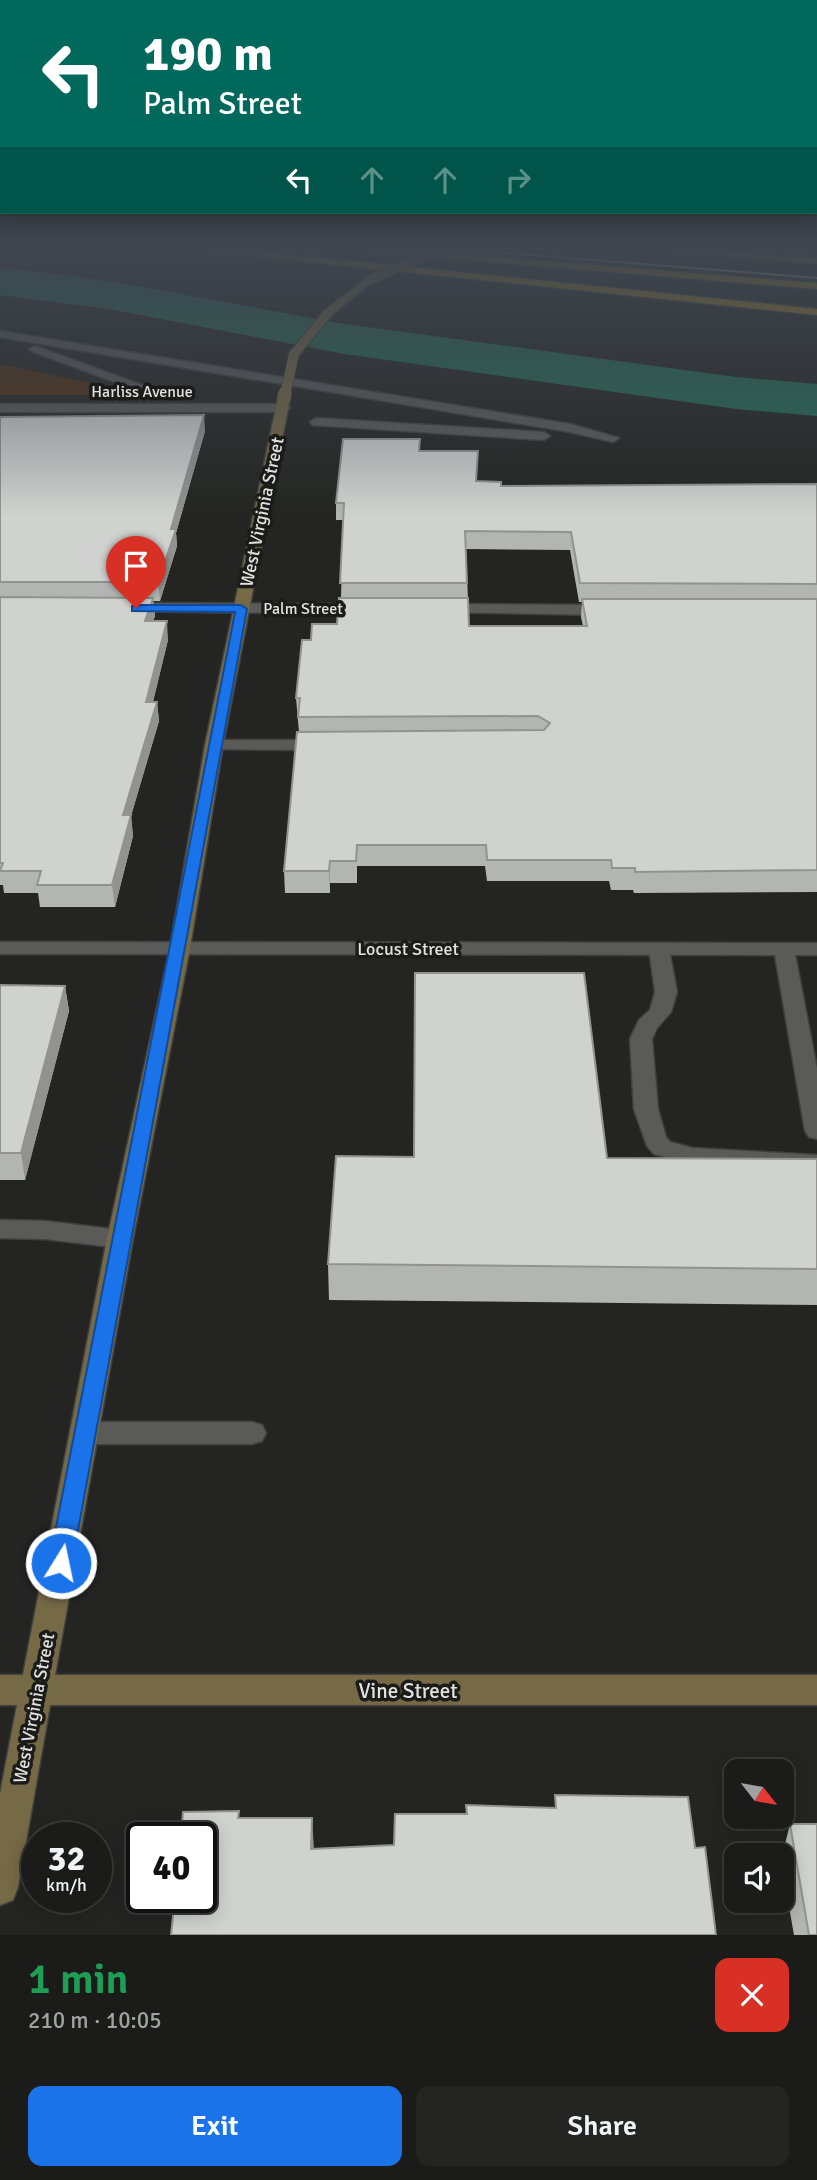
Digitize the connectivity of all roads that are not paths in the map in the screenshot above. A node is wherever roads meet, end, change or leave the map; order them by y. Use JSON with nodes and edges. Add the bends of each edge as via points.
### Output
{"nodes":[{"id":1,"x":3,"y":336,"type":"edge"},
{"id":2,"x":8,"y":336,"type":"edge"},
{"id":3,"x":308,"y":336,"type":"edge"},
{"id":4,"x":146,"y":390,"type":"dead end"},
{"id":5,"x":284,"y":403,"type":"junction"},
{"id":6,"x":0,"y":408,"type":"edge"},
{"id":7,"x":316,"y":422,"type":"dead end"},
{"id":8,"x":109,"y":608,"type":"edge"},
{"id":9,"x":241,"y":609,"type":"junction"},
{"id":10,"x":385,"y":609,"type":"edge"},
{"id":11,"x":427,"y":609,"type":"edge"},
{"id":12,"x":622,"y":610,"type":"edge"},
{"id":13,"x":215,"y":745,"type":"junction"},
{"id":14,"x":335,"y":745,"type":"edge"},
{"id":15,"x":0,"y":948,"type":"edge"},
{"id":16,"x":180,"y":948,"type":"junction"},
{"id":17,"x":659,"y":949,"type":"junction"},
{"id":18,"x":784,"y":949,"type":"junction"},
{"id":19,"x":817,"y":949,"type":"edge"},
{"id":20,"x":817,"y":1131,"type":"edge"},
{"id":21,"x":817,"y":1163,"type":"edge"},
{"id":22,"x":0,"y":1229,"type":"edge"},
{"id":23,"x":120,"y":1239,"type":"junction"},
{"id":24,"x":85,"y":1433,"type":"junction"},
{"id":25,"x":251,"y":1433,"type":"dead end"},
{"id":26,"x":0,"y":1690,"type":"edge"},
{"id":27,"x":817,"y":1690,"type":"edge"},
{"id":28,"x":37,"y":1691,"type":"junction"},
{"id":29,"x":0,"y":1887,"type":"edge"}],
"edges":[{"from":1,"to":4,"type":"street"},
{"from":2,"to":7,"type":"street","via":[[613,438]]},
{"from":3,"to":5,"type":"street","name":"West Virginia Street","bridge":true,"via":[[294,354]]},
{"from":5,"to":6,"type":"street","name":"Harliss Avenue"},
{"from":5,"to":9,"type":"street","name":"West Virginia Street"},
{"from":8,"to":9,"type":"street","name":"Palm Street"},
{"from":9,"to":10,"type":"street","name":"Palm Street"},
{"from":9,"to":13,"type":"street","name":"West Virginia Street"},
{"from":11,"to":12,"type":"street"},
{"from":13,"to":14,"type":"street"},
{"from":13,"to":16,"type":"street","name":"West Virginia Street"},
{"from":15,"to":16,"type":"street","name":"Locust Street"},
{"from":16,"to":17,"type":"street","name":"Locust Street"},
{"from":16,"to":23,"type":"street","name":"West Virginia Street"},
{"from":17,"to":18,"type":"street","name":"Locust Street"},
{"from":17,"to":21,"type":"street","via":[[666,992],[660,1012],[641,1039],[646,1110],[655,1140],[662,1148],[693,1156]]},
{"from":18,"to":19,"type":"street","name":"Locust Street"},
{"from":18,"to":20,"type":"street"},
{"from":22,"to":23,"type":"street"},
{"from":23,"to":24,"type":"street","name":"West Virginia Street"},
{"from":24,"to":25,"type":"street"},
{"from":24,"to":28,"type":"street","name":"West Virginia Street"},
{"from":26,"to":28,"type":"street","name":"Vine Street"},
{"from":27,"to":28,"type":"street","name":"Vine Street"},
{"from":28,"to":29,"type":"street","name":"West Virginia Street"}]}
